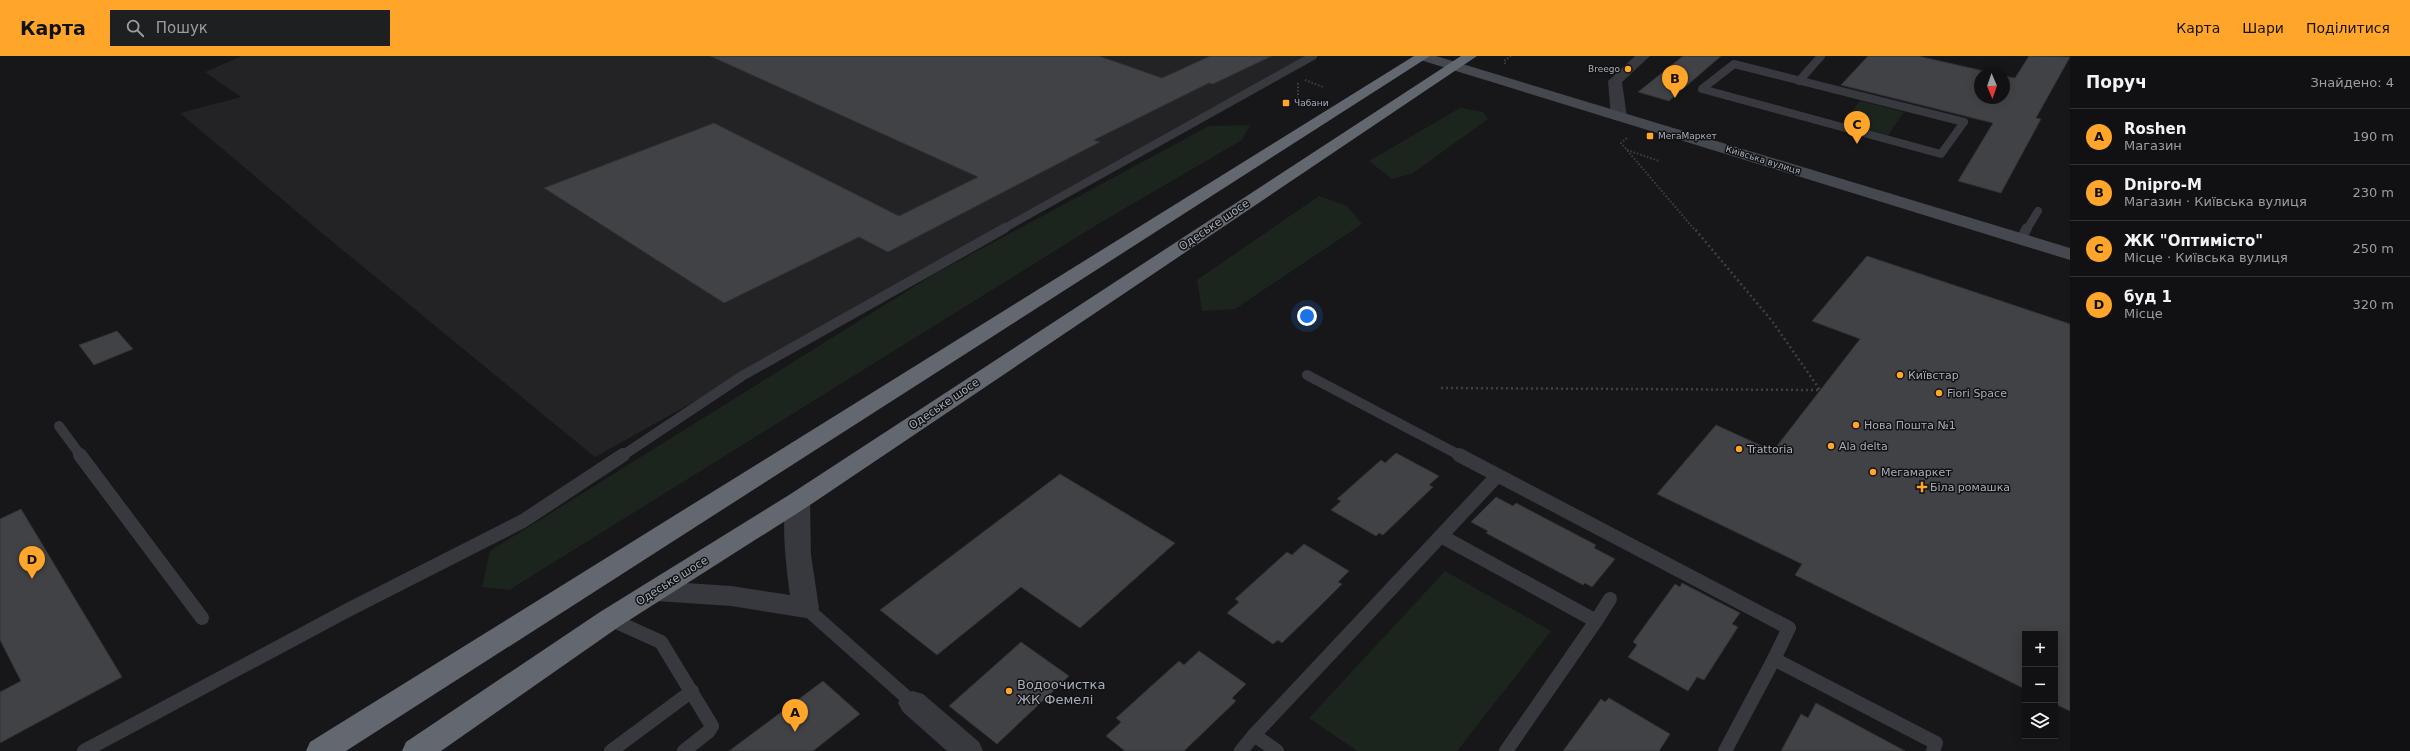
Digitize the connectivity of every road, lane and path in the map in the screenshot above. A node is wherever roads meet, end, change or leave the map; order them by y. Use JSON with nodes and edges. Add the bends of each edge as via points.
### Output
{"nodes":[{"id":1,"x":1313,"y":56,"type":"edge"},
{"id":2,"x":1423,"y":56,"type":"edge"},
{"id":3,"x":1643,"y":56,"type":"edge"},
{"id":4,"x":1821,"y":56,"type":"edge"},
{"id":5,"x":1463,"y":61,"type":"edge"},
{"id":6,"x":1298,"y":78,"type":"dead end"},
{"id":7,"x":1799,"y":82,"type":"junction"},
{"id":8,"x":1298,"y":99,"type":"dead end"},
{"id":9,"x":1619,"y":117,"type":"junction"},
{"id":10,"x":1632,"y":134,"type":"dead end"},
{"id":11,"x":1626,"y":150,"type":"junction"},
{"id":12,"x":1658,"y":161,"type":"dead end"},
{"id":13,"x":2038,"y":211,"type":"dead end"},
{"id":14,"x":2021,"y":239,"type":"junction"},
{"id":15,"x":2070,"y":254,"type":"edge"},
{"id":16,"x":1307,"y":375,"type":"dead end"},
{"id":17,"x":1441,"y":388,"type":"dead end"},
{"id":18,"x":59,"y":426,"type":"dead end"},
{"id":19,"x":1497,"y":476,"type":"junction"},
{"id":20,"x":798,"y":501,"type":"junction"},
{"id":21,"x":1441,"y":536,"type":"junction"},
{"id":22,"x":656,"y":591,"type":"junction"},
{"id":23,"x":1610,"y":599,"type":"dead end"},
{"id":24,"x":806,"y":608,"type":"junction"},
{"id":25,"x":202,"y":618,"type":"dead end"},
{"id":26,"x":610,"y":619,"type":"junction"},
{"id":27,"x":1596,"y":621,"type":"junction"},
{"id":28,"x":1774,"y":659,"type":"junction"},
{"id":29,"x":692,"y":691,"type":"junction"},
{"id":30,"x":914,"y":703,"type":"joint"},
{"id":31,"x":1254,"y":735,"type":"junction"},
{"id":32,"x":84,"y":751,"type":"edge"},
{"id":33,"x":321,"y":751,"type":"edge"},
{"id":34,"x":417,"y":751,"type":"edge"},
{"id":35,"x":611,"y":751,"type":"edge"},
{"id":36,"x":684,"y":751,"type":"edge"},
{"id":37,"x":968,"y":751,"type":"edge"},
{"id":38,"x":1241,"y":751,"type":"edge"},
{"id":39,"x":1277,"y":751,"type":"edge"},
{"id":40,"x":1506,"y":751,"type":"edge"},
{"id":41,"x":1724,"y":751,"type":"edge"},
{"id":42,"x":1933,"y":751,"type":"edge"}],
"edges":[{"from":1,"to":32,"type":"lane","via":[[742,376],[523,521],[348,610]]},
{"from":2,"to":5,"type":"street","name":"Київська вулиця"},
{"from":2,"to":33,"type":"highway"},
{"from":3,"to":9,"type":"street","via":[[1616,81]]},
{"from":4,"to":7,"type":"lane"},
{"from":5,"to":9,"type":"street","name":"Київська вулиця"},
{"from":5,"to":20,"type":"highway","name":"Одеське шосе"},
{"from":6,"to":8,"type":"path"},
{"from":7,"to":7,"type":"lane","via":[[1882,102],[1964,122],[1941,154],[1702,89],[1734,64]]},
{"from":9,"to":14,"type":"street","name":"Київська вулиця"},
{"from":10,"to":11,"type":"path","via":[[1621,143]]},
{"from":11,"to":12,"type":"path"},
{"from":11,"to":17,"type":"path","via":[[1772,321],[1820,390]]},
{"from":13,"to":14,"type":"lane"},
{"from":14,"to":15,"type":"street","name":"Київська вулиця"},
{"from":16,"to":19,"type":"lane"},
{"from":18,"to":25,"type":"lane"},
{"from":19,"to":21,"type":"lane"},
{"from":19,"to":28,"type":"lane","via":[[1789,628]]},
{"from":20,"to":22,"type":"highway","name":"Одеське шосе"},
{"from":20,"to":24,"type":"street","via":[[798,567]]},
{"from":21,"to":27,"type":"lane"},
{"from":21,"to":31,"type":"lane"},
{"from":22,"to":24,"type":"street","via":[[726,594]]},
{"from":22,"to":26,"type":"highway","name":"Одеське шосе"},
{"from":23,"to":27,"type":"lane"},
{"from":24,"to":30,"type":"lane"},
{"from":26,"to":29,"type":"lane","via":[[661,642]]},
{"from":26,"to":34,"type":"highway","name":"Одеське шосе"},
{"from":27,"to":40,"type":"lane"},
{"from":28,"to":41,"type":"lane"},
{"from":28,"to":42,"type":"lane","via":[[1936,743]]},
{"from":29,"to":35,"type":"lane"},
{"from":29,"to":36,"type":"lane","via":[[712,726]]},
{"from":30,"to":37,"type":"street"},
{"from":31,"to":38,"type":"lane"},
{"from":31,"to":39,"type":"lane"}]}
